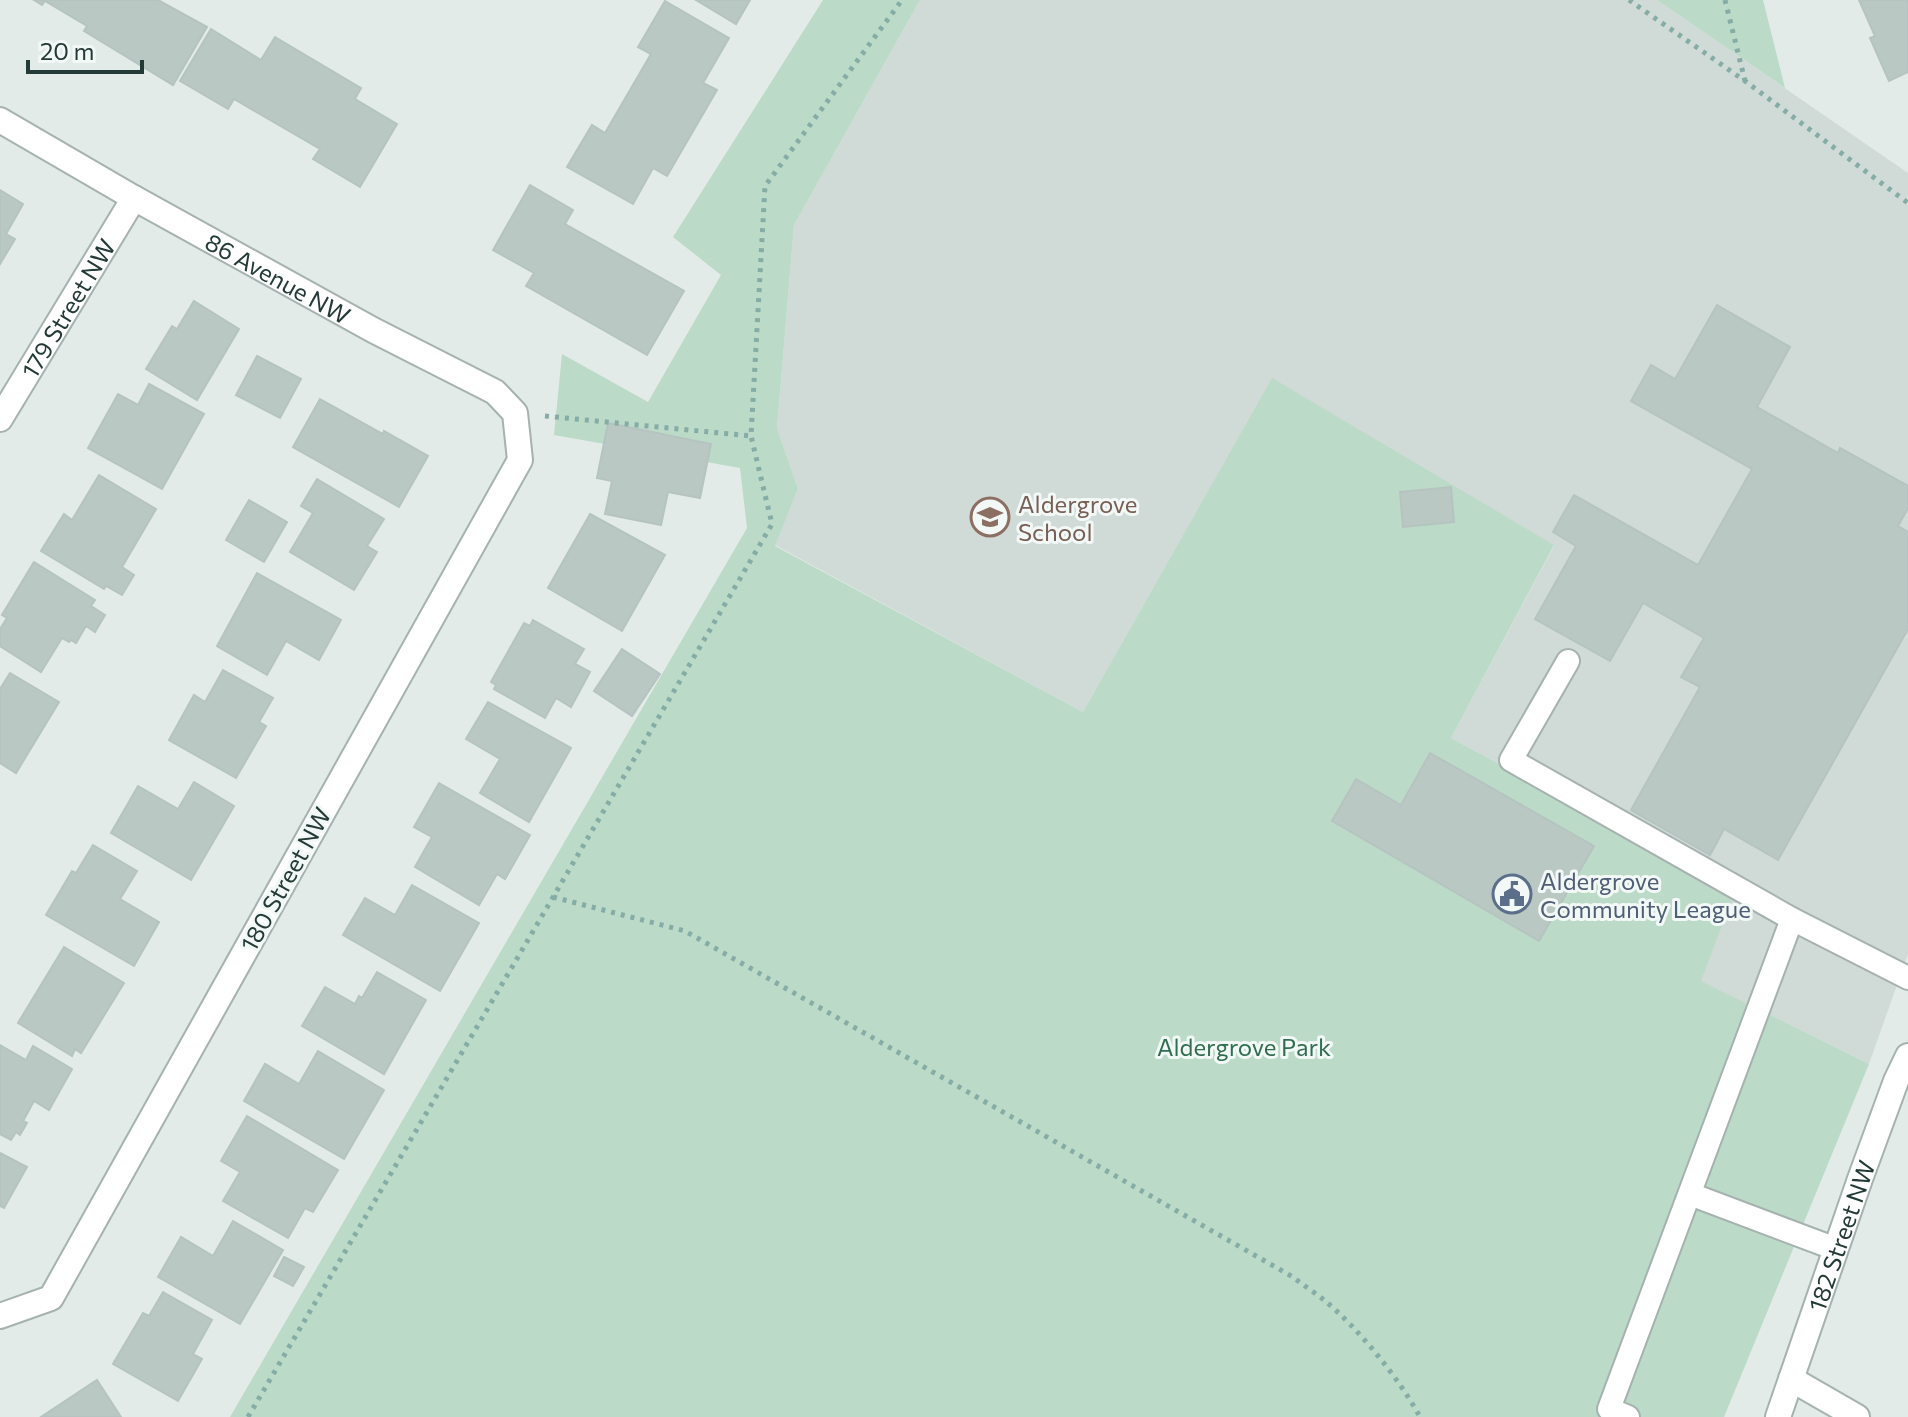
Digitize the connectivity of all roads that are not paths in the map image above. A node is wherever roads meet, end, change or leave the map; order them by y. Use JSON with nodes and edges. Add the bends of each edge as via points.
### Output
{"nodes":[{"id":1,"x":0,"y":120,"type":"edge"},
{"id":2,"x":134,"y":198,"type":"junction"},
{"id":3,"x":0,"y":419,"type":"edge"},
{"id":4,"x":520,"y":460,"type":"joint"},
{"id":5,"x":1568,"y":661,"type":"dead end"},
{"id":6,"x":1792,"y":919,"type":"junction"},
{"id":7,"x":1908,"y":978,"type":"edge"},
{"id":8,"x":1908,"y":1056,"type":"edge"},
{"id":9,"x":1690,"y":1194,"type":"junction"},
{"id":10,"x":1836,"y":1249,"type":"junction"},
{"id":11,"x":0,"y":1316,"type":"edge"},
{"id":12,"x":1791,"y":1379,"type":"junction"},
{"id":13,"x":1628,"y":1417,"type":"edge"},
{"id":14,"x":1778,"y":1417,"type":"edge"},
{"id":15,"x":1857,"y":1417,"type":"edge"}],
"edges":[{"from":1,"to":2,"type":"street","name":"86 Avenue NW"},
{"from":2,"to":3,"type":"street","name":"179 Street NW"},
{"from":2,"to":4,"type":"street","name":"86 Avenue NW","via":[[495,392],[515,413]]},
{"from":4,"to":11,"type":"street","name":"180 Street NW","via":[[51,1298]]},
{"from":5,"to":6,"type":"lane","via":[[1511,760]]},
{"from":6,"to":7,"type":"lane"},
{"from":6,"to":9,"type":"lane"},
{"from":8,"to":10,"type":"street","name":"182 Street NW"},
{"from":9,"to":10,"type":"lane"},
{"from":9,"to":13,"type":"lane","via":[[1609,1409]]},
{"from":10,"to":12,"type":"street","name":"182 Street NW"},
{"from":12,"to":14,"type":"street","name":"182 Street NW"},
{"from":12,"to":15,"type":"street"}]}
